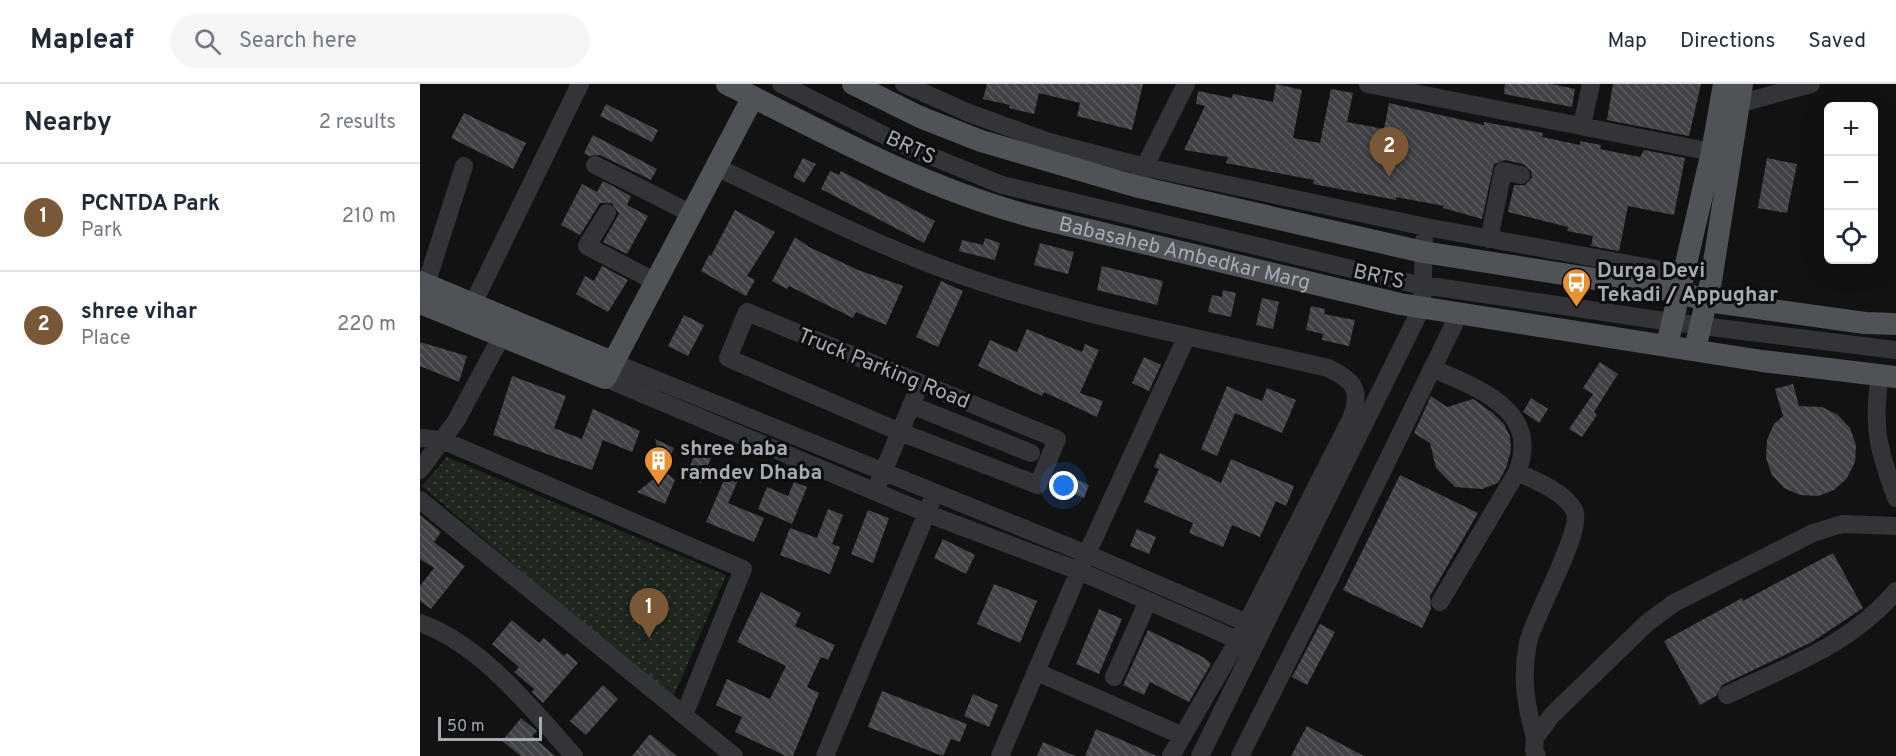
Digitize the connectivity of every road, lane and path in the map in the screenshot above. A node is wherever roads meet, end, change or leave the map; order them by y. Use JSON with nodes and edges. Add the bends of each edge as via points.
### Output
{"nodes":[{"id":1,"x":580,"y":84,"type":"edge"},
{"id":2,"x":727,"y":84,"type":"edge"},
{"id":3,"x":781,"y":84,"type":"edge"},
{"id":4,"x":853,"y":84,"type":"edge"},
{"id":5,"x":904,"y":84,"type":"edge"},
{"id":6,"x":1186,"y":84,"type":"edge"},
{"id":7,"x":1368,"y":84,"type":"edge"},
{"id":8,"x":1591,"y":84,"type":"edge"},
{"id":9,"x":1811,"y":84,"type":"edge"},
{"id":10,"x":1731,"y":94,"type":"edge"},
{"id":11,"x":753,"y":97,"type":"junction"},
{"id":12,"x":1582,"y":125,"type":"junction"},
{"id":13,"x":1712,"y":152,"type":"junction"},
{"id":14,"x":595,"y":165,"type":"dead end"},
{"id":15,"x":464,"y":166,"type":"dead end"},
{"id":16,"x":716,"y":167,"type":"junction"},
{"id":17,"x":1521,"y":175,"type":"dead end"},
{"id":18,"x":1140,"y":176,"type":"junction"},
{"id":19,"x":607,"y":213,"type":"dead end"},
{"id":20,"x":692,"y":214,"type":"junction"},
{"id":21,"x":1426,"y":227,"type":"junction"},
{"id":22,"x":1489,"y":239,"type":"junction"},
{"id":23,"x":1423,"y":252,"type":"junction"},
{"id":24,"x":656,"y":282,"type":"junction"},
{"id":25,"x":1680,"y":283,"type":"junction"},
{"id":26,"x":1709,"y":291,"type":"junction"},
{"id":27,"x":422,"y":293,"type":"edge"},
{"id":28,"x":1422,"y":296,"type":"junction"},
{"id":29,"x":469,"y":312,"type":"junction"},
{"id":30,"x":1458,"y":314,"type":"junction"},
{"id":31,"x":1671,"y":322,"type":"junction"},
{"id":32,"x":1896,"y":324,"type":"edge"},
{"id":33,"x":1701,"y":326,"type":"junction"},
{"id":34,"x":506,"y":327,"type":"junction"},
{"id":35,"x":1186,"y":336,"type":"junction"},
{"id":36,"x":1667,"y":345,"type":"junction"},
{"id":37,"x":1695,"y":349,"type":"junction"},
{"id":38,"x":1896,"y":350,"type":"edge"},
{"id":39,"x":1432,"y":368,"type":"junction"},
{"id":40,"x":608,"y":370,"type":"junction"},
{"id":41,"x":1888,"y":376,"type":"edge"},
{"id":42,"x":920,"y":383,"type":"junction"},
{"id":43,"x":911,"y":405,"type":"junction"},
{"id":44,"x":900,"y":432,"type":"junction"},
{"id":45,"x":420,"y":438,"type":"edge"},
{"id":46,"x":442,"y":440,"type":"junction"},
{"id":47,"x":1031,"y":453,"type":"dead end"},
{"id":48,"x":420,"y":470,"type":"edge"},
{"id":49,"x":1517,"y":472,"type":"junction"},
{"id":50,"x":883,"y":473,"type":"junction"},
{"id":51,"x":875,"y":492,"type":"junction"},
{"id":52,"x":935,"y":493,"type":"junction"},
{"id":53,"x":1896,"y":498,"type":"edge"},
{"id":54,"x":420,"y":500,"type":"edge"},
{"id":55,"x":926,"y":513,"type":"junction"},
{"id":56,"x":1896,"y":526,"type":"edge"},
{"id":57,"x":1087,"y":554,"type":"junction"},
{"id":58,"x":1079,"y":571,"type":"junction"},
{"id":59,"x":1896,"y":591,"type":"edge"},
{"id":60,"x":1148,"y":601,"type":"junction"},
{"id":61,"x":1440,"y":602,"type":"dead end"},
{"id":62,"x":1246,"y":623,"type":"junction"},
{"id":63,"x":424,"y":630,"type":"edge"},
{"id":64,"x":1238,"y":640,"type":"junction"},
{"id":65,"x":1037,"y":672,"type":"junction"},
{"id":66,"x":1114,"y":677,"type":"dead end"},
{"id":67,"x":1727,"y":695,"type":"dead end"},
{"id":68,"x":684,"y":715,"type":"junction"},
{"id":69,"x":1183,"y":736,"type":"junction"},
{"id":70,"x":1536,"y":747,"type":"edge"},
{"id":71,"x":574,"y":756,"type":"edge"},
{"id":72,"x":734,"y":756,"type":"edge"},
{"id":73,"x":825,"y":756,"type":"edge"},
{"id":74,"x":1000,"y":756,"type":"edge"},
{"id":75,"x":1171,"y":756,"type":"edge"},
{"id":76,"x":1200,"y":756,"type":"edge"},
{"id":77,"x":1240,"y":756,"type":"edge"}],
"edges":[{"from":1,"to":29,"type":"street"},
{"from":2,"to":11,"type":"main road","name":"Babasaheb Ambedkar Marg"},
{"from":3,"to":28,"type":"street","name":"BRTS","via":[[908,147],[1002,185]]},
{"from":4,"to":18,"type":"main road","via":[[981,141]]},
{"from":5,"to":18,"type":"street","via":[[969,113]]},
{"from":6,"to":18,"type":"street"},
{"from":7,"to":12,"type":"street"},
{"from":8,"to":12,"type":"street"},
{"from":9,"to":10,"type":"street"},
{"from":10,"to":13,"type":"main road"},
{"from":10,"to":26,"type":"main road"},
{"from":11,"to":16,"type":"main road"},
{"from":11,"to":28,"type":"main road","name":"Babasaheb Ambedkar Marg","via":[[897,168],[991,206],[1388,302]]},
{"from":12,"to":13,"type":"street"},
{"from":13,"to":25,"type":"main road"},
{"from":14,"to":20,"type":"street"},
{"from":15,"to":27,"type":"street"},
{"from":16,"to":20,"type":"main road"},
{"from":16,"to":35,"type":"street","via":[[888,248],[950,271]]},
{"from":17,"to":22,"type":"street","via":[[1503,171]]},
{"from":18,"to":21,"type":"street"},
{"from":18,"to":23,"type":"main road"},
{"from":19,"to":24,"type":"street","via":[[587,246]]},
{"from":20,"to":24,"type":"main road"},
{"from":21,"to":22,"type":"street"},
{"from":21,"to":23,"type":"street"},
{"from":22,"to":25,"type":"street"},
{"from":23,"to":25,"type":"main road"},
{"from":23,"to":28,"type":"street"},
{"from":24,"to":40,"type":"main road"},
{"from":25,"to":26,"type":"main road"},
{"from":25,"to":31,"type":"main road"},
{"from":26,"to":32,"type":"main road","via":[[1865,323]]},
{"from":26,"to":33,"type":"main road"},
{"from":27,"to":29,"type":"main road"},
{"from":28,"to":30,"type":"main road","name":"Babasaheb Ambedkar Marg"},
{"from":28,"to":31,"type":"street","name":"BRTS"},
{"from":28,"to":76,"type":"street"},
{"from":29,"to":34,"type":"main road"},
{"from":30,"to":36,"type":"main road","name":"Babasaheb Ambedkar Marg"},
{"from":30,"to":39,"type":"street"},
{"from":31,"to":33,"type":"street","name":"BRTS"},
{"from":31,"to":36,"type":"main road"},
{"from":33,"to":37,"type":"main road"},
{"from":33,"to":38,"type":"street","name":"BRTS"},
{"from":34,"to":40,"type":"main road"},
{"from":34,"to":46,"type":"street"},
{"from":35,"to":57,"type":"street"},
{"from":35,"to":62,"type":"street","via":[[1328,368],[1348,379],[1355,389],[1357,402],[1351,419]]},
{"from":36,"to":37,"type":"main road","name":"Babasaheb Ambedkar Marg"},
{"from":37,"to":41,"type":"main road","name":"Babasaheb Ambedkar Marg"},
{"from":39,"to":49,"type":"street","via":[[1488,393],[1502,404],[1524,440]]},
{"from":39,"to":77,"type":"street"},
{"from":40,"to":50,"type":"street"},
{"from":40,"to":51,"type":"street"},
{"from":41,"to":53,"type":"street","via":[[1874,410],[1876,432]]},
{"from":42,"to":43,"type":"street"},
{"from":42,"to":44,"type":"street","name":"Truck Parking Road","via":[[1057,439],[1038,485]]},
{"from":42,"to":44,"type":"street","name":"Truck Parking Road","via":[[747,312],[728,358]]},
{"from":43,"to":44,"type":"street"},
{"from":43,"to":47,"type":"street"},
{"from":44,"to":50,"type":"street"},
{"from":45,"to":46,"type":"street"},
{"from":46,"to":48,"type":"street"},
{"from":46,"to":68,"type":"street","via":[[743,569]]},
{"from":49,"to":61,"type":"street"},
{"from":49,"to":70,"type":"street","via":[[1567,501],[1576,512],[1570,544],[1529,641],[1524,670]]},
{"from":50,"to":51,"type":"street"},
{"from":50,"to":52,"type":"street"},
{"from":51,"to":55,"type":"street"},
{"from":52,"to":55,"type":"street"},
{"from":52,"to":57,"type":"street"},
{"from":54,"to":68,"type":"street"},
{"from":55,"to":58,"type":"street"},
{"from":55,"to":73,"type":"street"},
{"from":56,"to":70,"type":"street","via":[[1842,524],[1813,533],[1674,603],[1647,623],[1563,703]]},
{"from":57,"to":58,"type":"street"},
{"from":57,"to":62,"type":"street"},
{"from":58,"to":60,"type":"street"},
{"from":58,"to":65,"type":"street"},
{"from":59,"to":67,"type":"street","via":[[1877,614],[1844,639]]},
{"from":60,"to":64,"type":"street"},
{"from":60,"to":66,"type":"street"},
{"from":62,"to":64,"type":"street"},
{"from":63,"to":71,"type":"street","via":[[463,643]]},
{"from":64,"to":69,"type":"street"},
{"from":65,"to":69,"type":"street"},
{"from":65,"to":74,"type":"street"},
{"from":68,"to":72,"type":"street"},
{"from":69,"to":75,"type":"street"}]}
